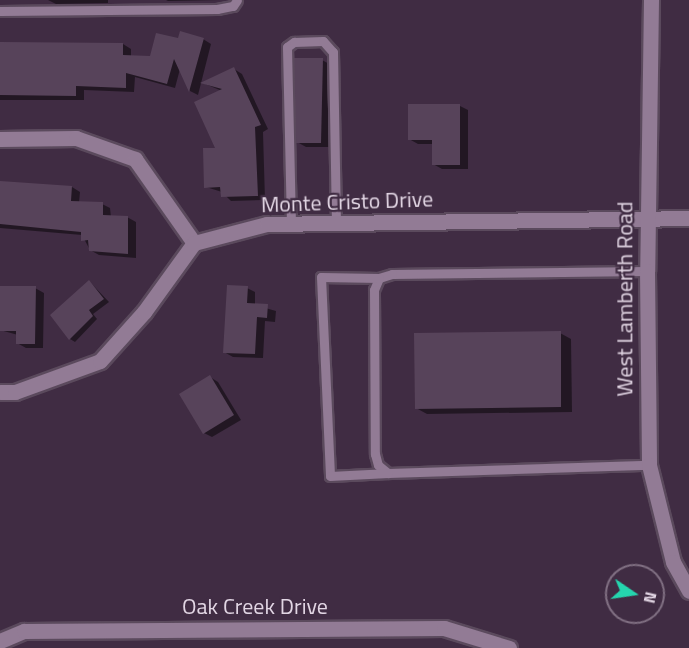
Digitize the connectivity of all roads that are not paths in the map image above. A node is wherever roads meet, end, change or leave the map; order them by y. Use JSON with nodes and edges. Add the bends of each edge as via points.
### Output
{"nodes":[{"id":1,"x":20,"y":0,"type":"edge"},
{"id":2,"x":237,"y":0,"type":"edge"},
{"id":3,"x":651,"y":0,"type":"edge"},
{"id":4,"x":130,"y":5,"type":"edge"},
{"id":5,"x":0,"y":11,"type":"edge"},
{"id":6,"x":20,"y":11,"type":"junction"},
{"id":7,"x":0,"y":139,"type":"edge"},
{"id":8,"x":647,"y":217,"type":"junction"},
{"id":9,"x":689,"y":218,"type":"edge"},
{"id":10,"x":336,"y":223,"type":"junction"},
{"id":11,"x":291,"y":224,"type":"junction"},
{"id":12,"x":194,"y":243,"type":"junction"},
{"id":13,"x":647,"y":271,"type":"junction"},
{"id":14,"x":379,"y":278,"type":"junction"},
{"id":15,"x":0,"y":392,"type":"edge"},
{"id":16,"x":649,"y":465,"type":"junction"},
{"id":17,"x":388,"y":473,"type":"junction"},
{"id":18,"x":689,"y":591,"type":"edge"},
{"id":19,"x":0,"y":641,"type":"edge"},
{"id":20,"x":509,"y":648,"type":"edge"}],
"edges":[{"from":1,"to":6,"type":"lane"},
{"from":2,"to":4,"type":"lane","via":[[233,6],[217,9]]},
{"from":3,"to":8,"type":"street","name":"West Lamberth Road"},
{"from":4,"to":6,"type":"lane"},
{"from":5,"to":6,"type":"lane"},
{"from":7,"to":12,"type":"street","via":[[76,138],[135,159]]},
{"from":8,"to":9,"type":"street","name":"Monte Cristo Drive"},
{"from":8,"to":10,"type":"street","name":"Monte Cristo Drive"},
{"from":8,"to":13,"type":"street","name":"West Lamberth Road"},
{"from":10,"to":11,"type":"street","name":"Monte Cristo Drive"},
{"from":10,"to":11,"type":"lane","via":[[333,52],[323,41],[294,42],[287,47]]},
{"from":11,"to":12,"type":"street","name":"Monte Cristo Drive","via":[[267,224]]},
{"from":12,"to":15,"type":"street","via":[[144,312],[100,361],[15,392]]},
{"from":13,"to":14,"type":"lane","via":[[392,274]]},
{"from":13,"to":16,"type":"street","name":"West Lamberth Road"},
{"from":14,"to":17,"type":"lane","via":[[374,290],[375,454],[378,465]]},
{"from":14,"to":17,"type":"lane","via":[[321,277],[329,465],[330,476]]},
{"from":16,"to":17,"type":"lane"},
{"from":16,"to":18,"type":"street","name":"West Lamberth Road","via":[[673,562]]},
{"from":19,"to":20,"type":"street","name":"Oak Creek Drive","via":[[24,631],[444,628]]}]}
